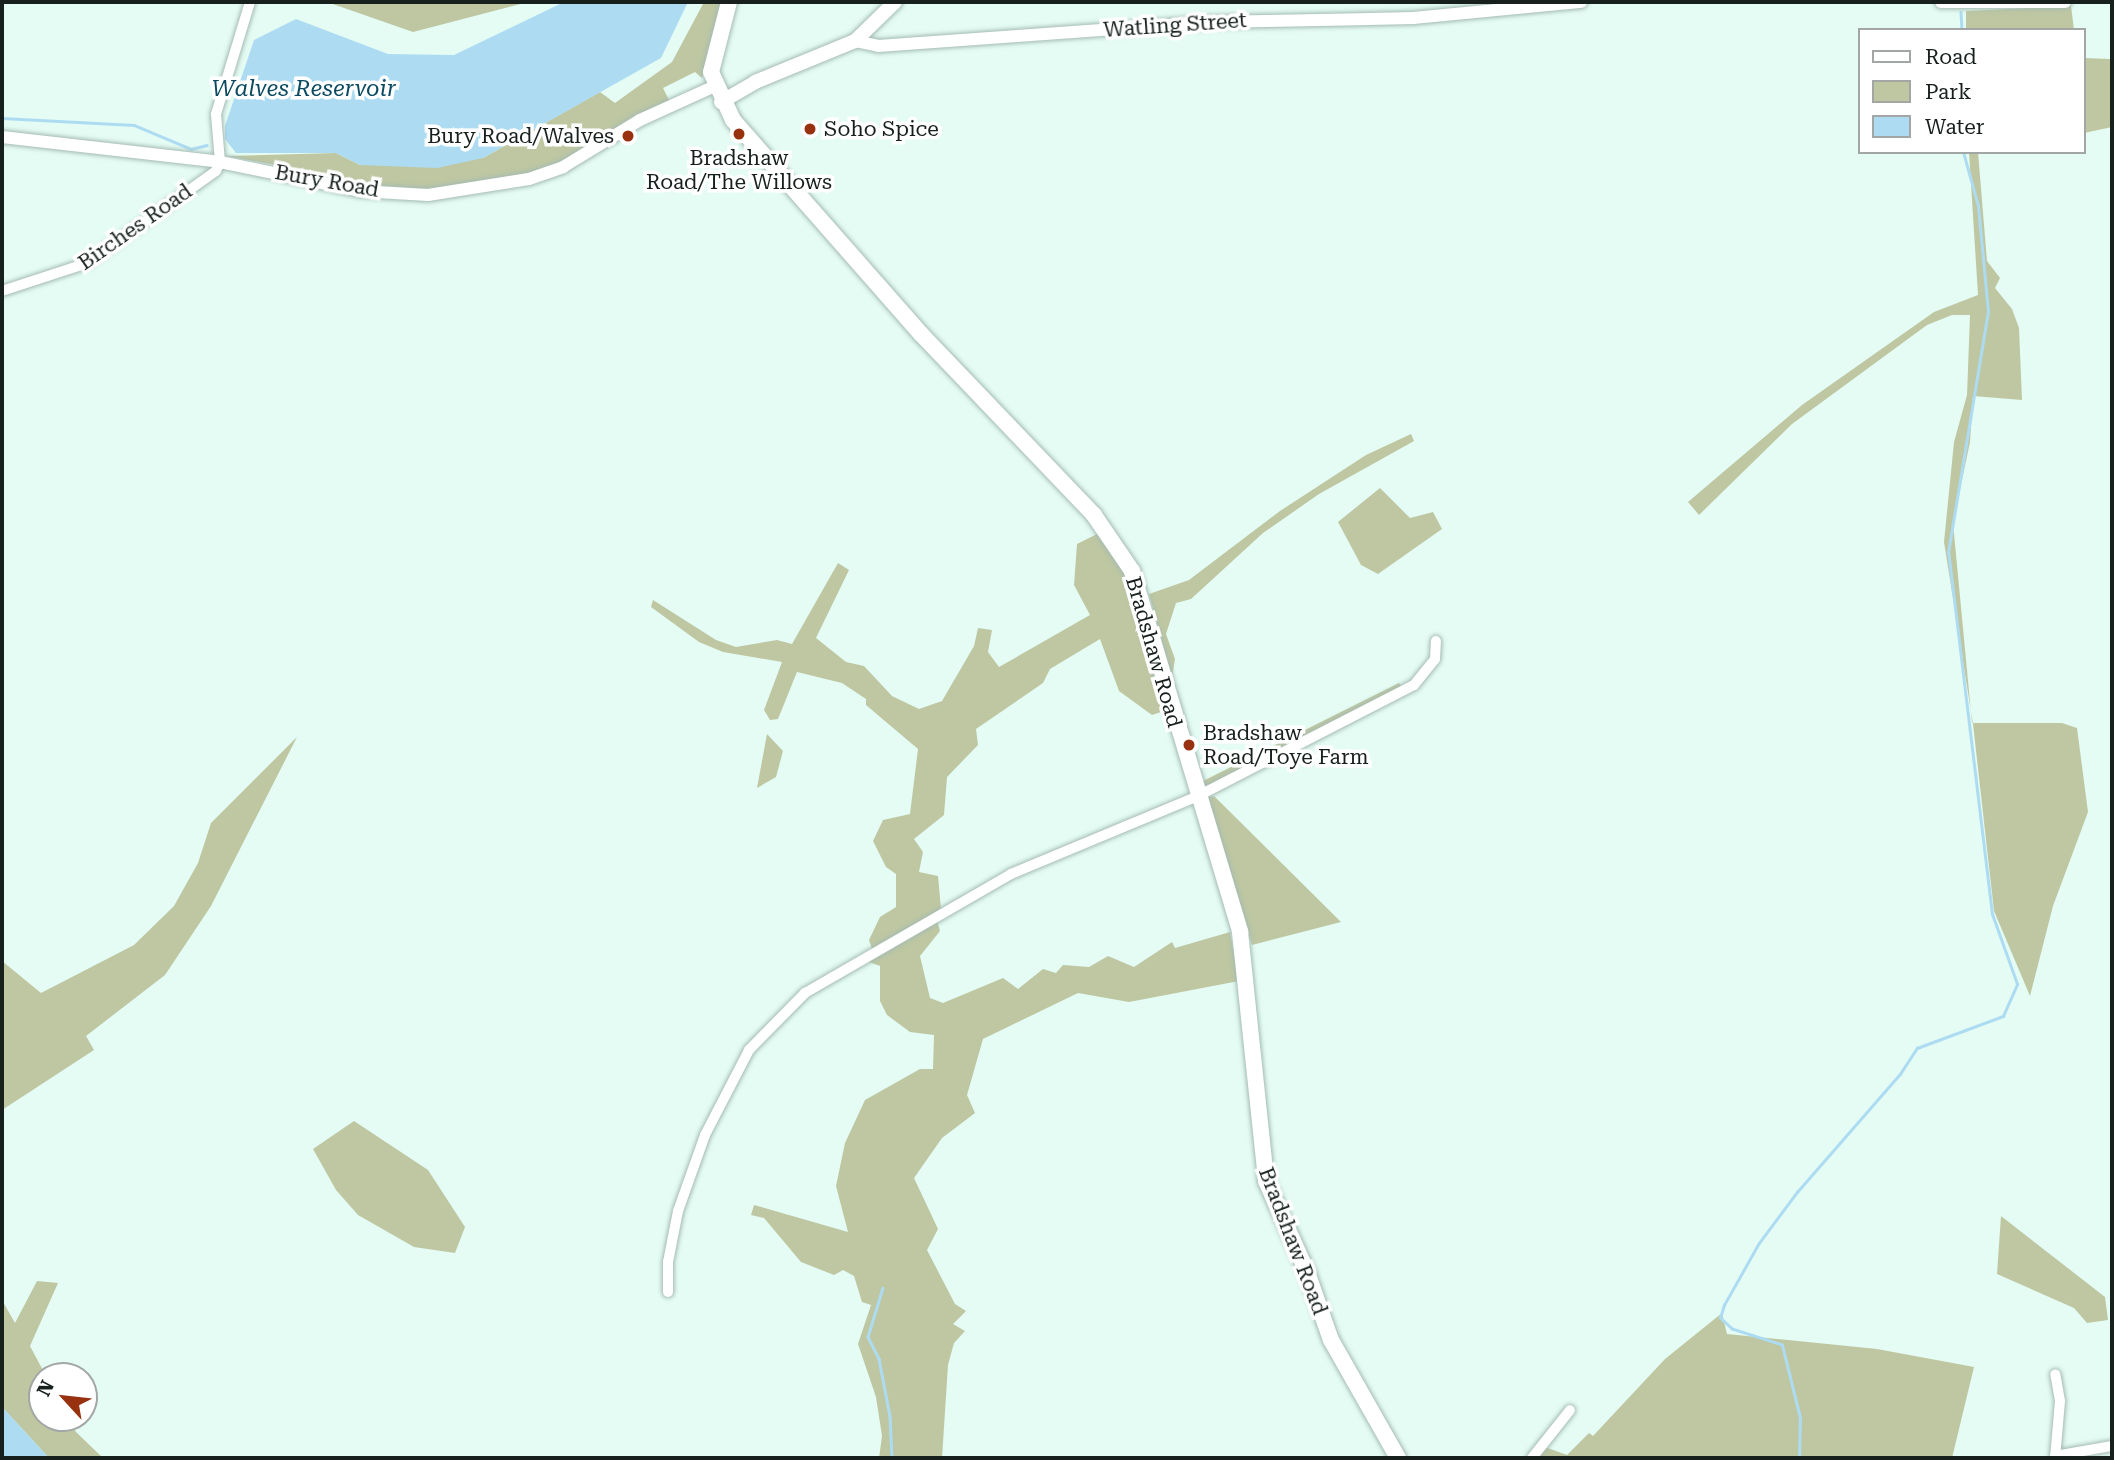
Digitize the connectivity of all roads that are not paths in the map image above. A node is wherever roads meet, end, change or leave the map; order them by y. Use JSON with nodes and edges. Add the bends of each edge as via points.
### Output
{"nodes":[{"id":1,"x":250,"y":2,"type":"edge"},
{"id":2,"x":729,"y":2,"type":"edge"},
{"id":3,"x":895,"y":2,"type":"edge"},
{"id":4,"x":1581,"y":2,"type":"edge"},
{"id":5,"x":1941,"y":2,"type":"edge"},
{"id":6,"x":2065,"y":2,"type":"edge"},
{"id":7,"x":855,"y":41,"type":"junction"},
{"id":8,"x":715,"y":86,"type":"junction"},
{"id":9,"x":721,"y":102,"type":"junction"},
{"id":10,"x":2,"y":137,"type":"edge"},
{"id":11,"x":220,"y":162,"type":"junction"},
{"id":12,"x":2,"y":291,"type":"edge"},
{"id":13,"x":1436,"y":641,"type":"dead end"},
{"id":14,"x":1196,"y":797,"type":"junction"},
{"id":15,"x":668,"y":1292,"type":"dead end"},
{"id":16,"x":2055,"y":1374,"type":"dead end"},
{"id":17,"x":1570,"y":1410,"type":"dead end"},
{"id":18,"x":2112,"y":1446,"type":"edge"},
{"id":19,"x":2055,"y":1457,"type":"edge"},
{"id":20,"x":1398,"y":1458,"type":"edge"},
{"id":21,"x":1532,"y":1458,"type":"edge"}],
"edges":[{"from":1,"to":11,"type":"street","via":[[216,114]]},
{"from":2,"to":8,"type":"main road","via":[[712,67]]},
{"from":3,"to":7,"type":"main road"},
{"from":4,"to":7,"type":"street","name":"Watling Street","via":[[1400,18],[1212,22],[878,46]]},
{"from":5,"to":6,"type":"street"},
{"from":7,"to":9,"type":"main road","via":[[755,82]]},
{"from":8,"to":9,"type":"main road","name":"Bradshaw Road"},
{"from":8,"to":11,"type":"street","name":"Bury Road","via":[[640,120],[563,167],[529,179],[441,193],[360,191]]},
{"from":9,"to":14,"type":"main road","name":"Bradshaw Road","via":[[912,324],[1115,541],[1138,589]]},
{"from":10,"to":11,"type":"street","name":"Bury Road"},
{"from":11,"to":12,"type":"street","name":"Birches Road","via":[[210,177],[186,189],[87,263]]},
{"from":13,"to":14,"type":"street","via":[[1435,659],[1414,685]]},
{"from":14,"to":15,"type":"street","via":[[1011,874],[805,993],[749,1050],[705,1135],[676,1221]]},
{"from":14,"to":20,"type":"main road","name":"Bradshaw Road","via":[[1244,950],[1266,1181],[1307,1272],[1331,1340]]},
{"from":16,"to":19,"type":"street","via":[[2060,1401]]},
{"from":17,"to":21,"type":"street"},
{"from":18,"to":19,"type":"street"}]}
